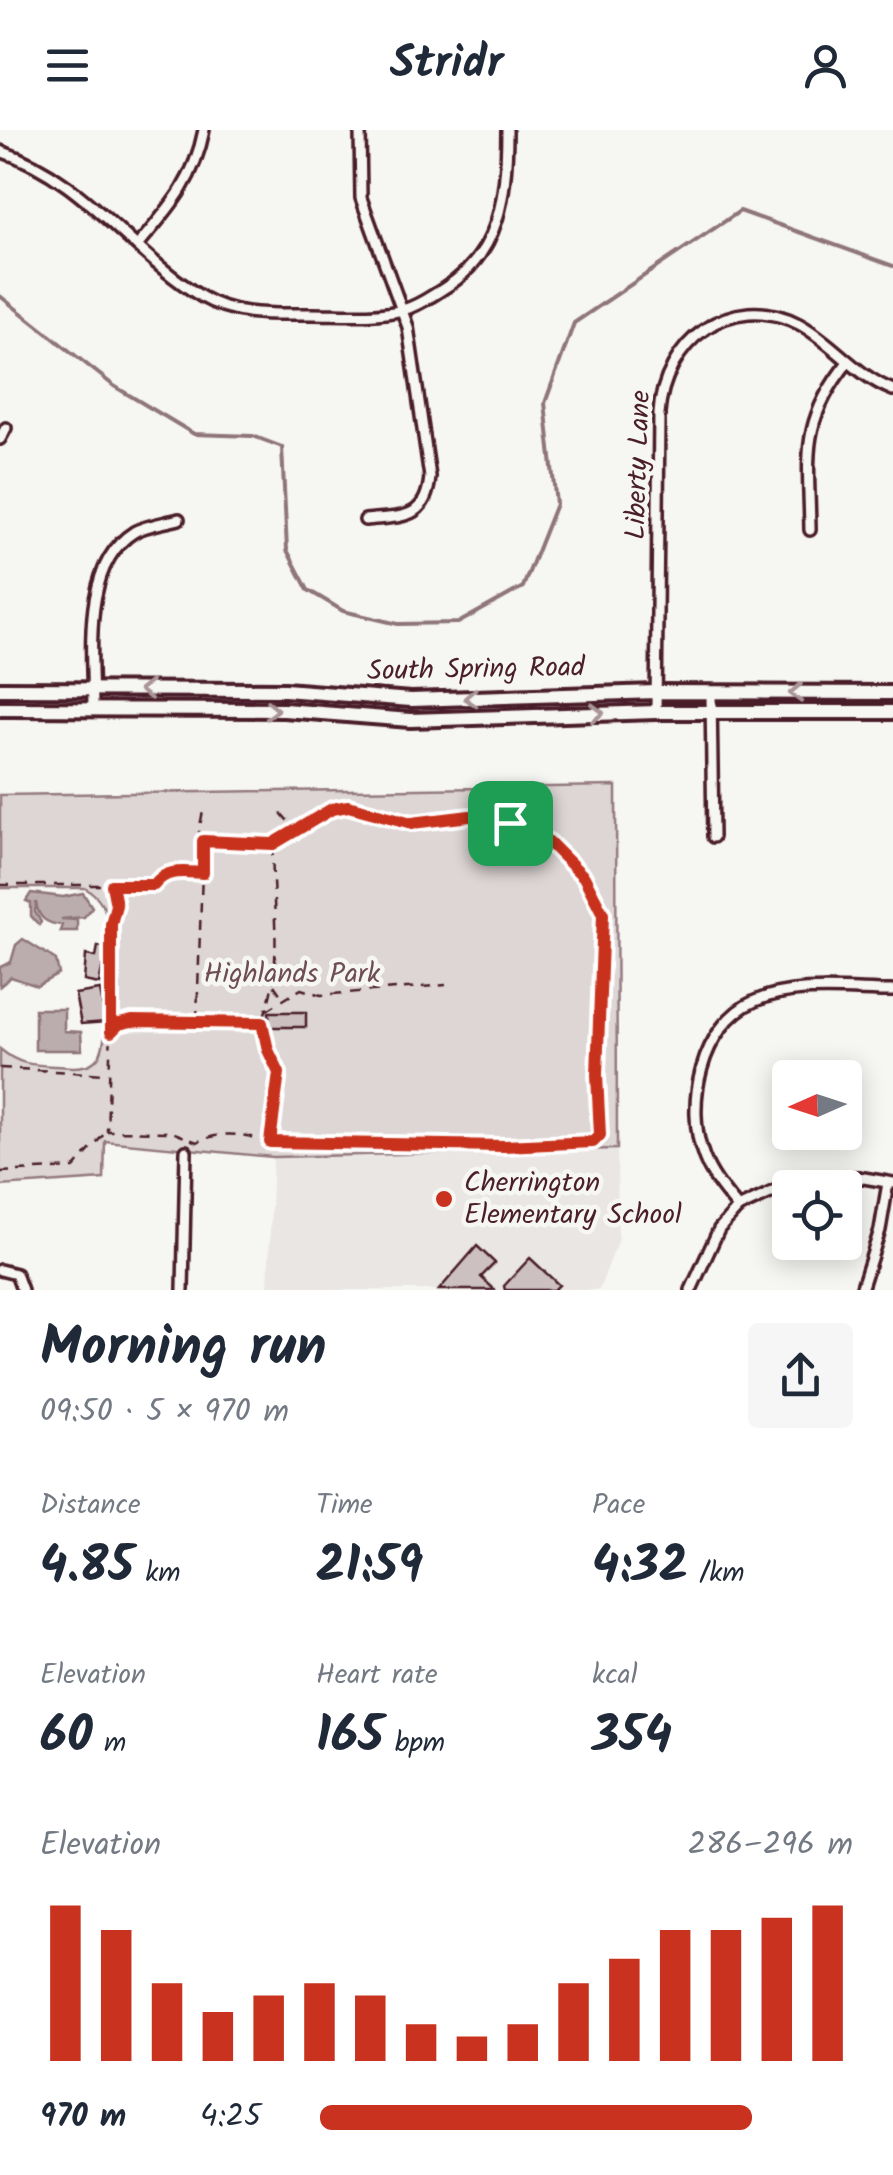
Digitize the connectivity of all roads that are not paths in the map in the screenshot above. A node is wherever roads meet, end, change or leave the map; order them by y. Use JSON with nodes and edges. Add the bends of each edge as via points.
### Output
{"nodes":[{"id":1,"x":204,"y":130,"type":"edge"},
{"id":2,"x":360,"y":130,"type":"edge"},
{"id":3,"x":507,"y":130,"type":"edge"},
{"id":4,"x":0,"y":152,"type":"edge"},
{"id":5,"x":138,"y":245,"type":"junction"},
{"id":6,"x":403,"y":310,"type":"junction"},
{"id":7,"x":848,"y":362,"type":"junction"},
{"id":8,"x":893,"y":390,"type":"edge"},
{"id":9,"x":6,"y":428,"type":"dead end"},
{"id":10,"x":0,"y":439,"type":"edge"},
{"id":11,"x":425,"y":504,"type":"junction"},
{"id":12,"x":434,"y":512,"type":"dead end"},
{"id":13,"x":179,"y":519,"type":"dead end"},
{"id":14,"x":365,"y":520,"type":"dead end"},
{"id":15,"x":810,"y":530,"type":"dead end"},
{"id":16,"x":0,"y":689,"type":"edge"},
{"id":17,"x":93,"y":690,"type":"junction"},
{"id":18,"x":656,"y":692,"type":"junction"},
{"id":19,"x":869,"y":692,"type":"junction"},
{"id":20,"x":893,"y":692,"type":"edge"},
{"id":21,"x":711,"y":694,"type":"junction"},
{"id":22,"x":0,"y":709,"type":"edge"},
{"id":23,"x":93,"y":710,"type":"junction"},
{"id":24,"x":656,"y":712,"type":"junction"},
{"id":25,"x":870,"y":712,"type":"junction"},
{"id":26,"x":893,"y":712,"type":"edge"},
{"id":27,"x":711,"y":714,"type":"junction"},
{"id":28,"x":713,"y":837,"type":"dead end"},
{"id":29,"x":893,"y":991,"type":"edge"},
{"id":30,"x":186,"y":1151,"type":"dead end"},
{"id":31,"x":891,"y":1183,"type":"edge"},
{"id":32,"x":738,"y":1208,"type":"junction"},
{"id":33,"x":0,"y":1270,"type":"edge"},
{"id":34,"x":22,"y":1290,"type":"edge"},
{"id":35,"x":182,"y":1290,"type":"edge"},
{"id":36,"x":692,"y":1290,"type":"edge"},
{"id":37,"x":861,"y":1290,"type":"edge"}],
"edges":[{"from":1,"to":5,"type":"street","via":[[197,164]]},
{"from":2,"to":6,"type":"street","via":[[361,198]]},
{"from":3,"to":6,"type":"street","via":[[498,225],[467,275]]},
{"from":4,"to":5,"type":"street","via":[[69,187]]},
{"from":5,"to":6,"type":"street","via":[[200,296],[229,310]]},
{"from":6,"to":11,"type":"street","via":[[430,477]]},
{"from":7,"to":8,"type":"street","name":"Liberty Lane"},
{"from":7,"to":15,"type":"street","via":[[818,402],[812,422]]},
{"from":7,"to":18,"type":"street","name":"Liberty Lane","via":[[803,326],[752,314],[715,322],[668,368],[658,414]]},
{"from":9,"to":10,"type":"street"},
{"from":11,"to":12,"type":"street"},
{"from":11,"to":14,"type":"street","via":[[411,514]]},
{"from":13,"to":17,"type":"street","via":[[139,530],[107,558],[97,590]]},
{"from":16,"to":17,"type":"main road","name":"South Spring Road"},
{"from":18,"to":17,"type":"main road","name":"South Spring Road","one_way":true,"via":[[411,700],[285,690]]},
{"from":17,"to":23,"type":"street"},
{"from":18,"to":21,"type":"main road","name":"South Spring Road"},
{"from":18,"to":24,"type":"street","name":"Liberty Lane"},
{"from":19,"to":20,"type":"main road","name":"South Spring Road"},
{"from":19,"to":21,"type":"main road","name":"South Spring Road","one_way":true},
{"from":19,"to":25,"type":"main road"},
{"from":21,"to":27,"type":"street"},
{"from":22,"to":23,"type":"main road","name":"South Spring Road"},
{"from":23,"to":24,"type":"main road","name":"South Spring Road","one_way":true,"via":[[284,710],[410,720]]},
{"from":24,"to":27,"type":"main road","name":"South Spring Road"},
{"from":25,"to":26,"type":"main road","name":"South Spring Road"},
{"from":25,"to":27,"type":"main road","name":"South Spring Road"},
{"from":27,"to":28,"type":"street"},
{"from":29,"to":32,"type":"street","via":[[778,993],[725,1023],[698,1082],[697,1129],[710,1172]]},
{"from":30,"to":35,"type":"street"},
{"from":31,"to":32,"type":"street","via":[[805,1177]]},
{"from":31,"to":37,"type":"street"},
{"from":32,"to":36,"type":"street","via":[[719,1229]]},
{"from":33,"to":34,"type":"street","via":[[16,1274]]}]}
